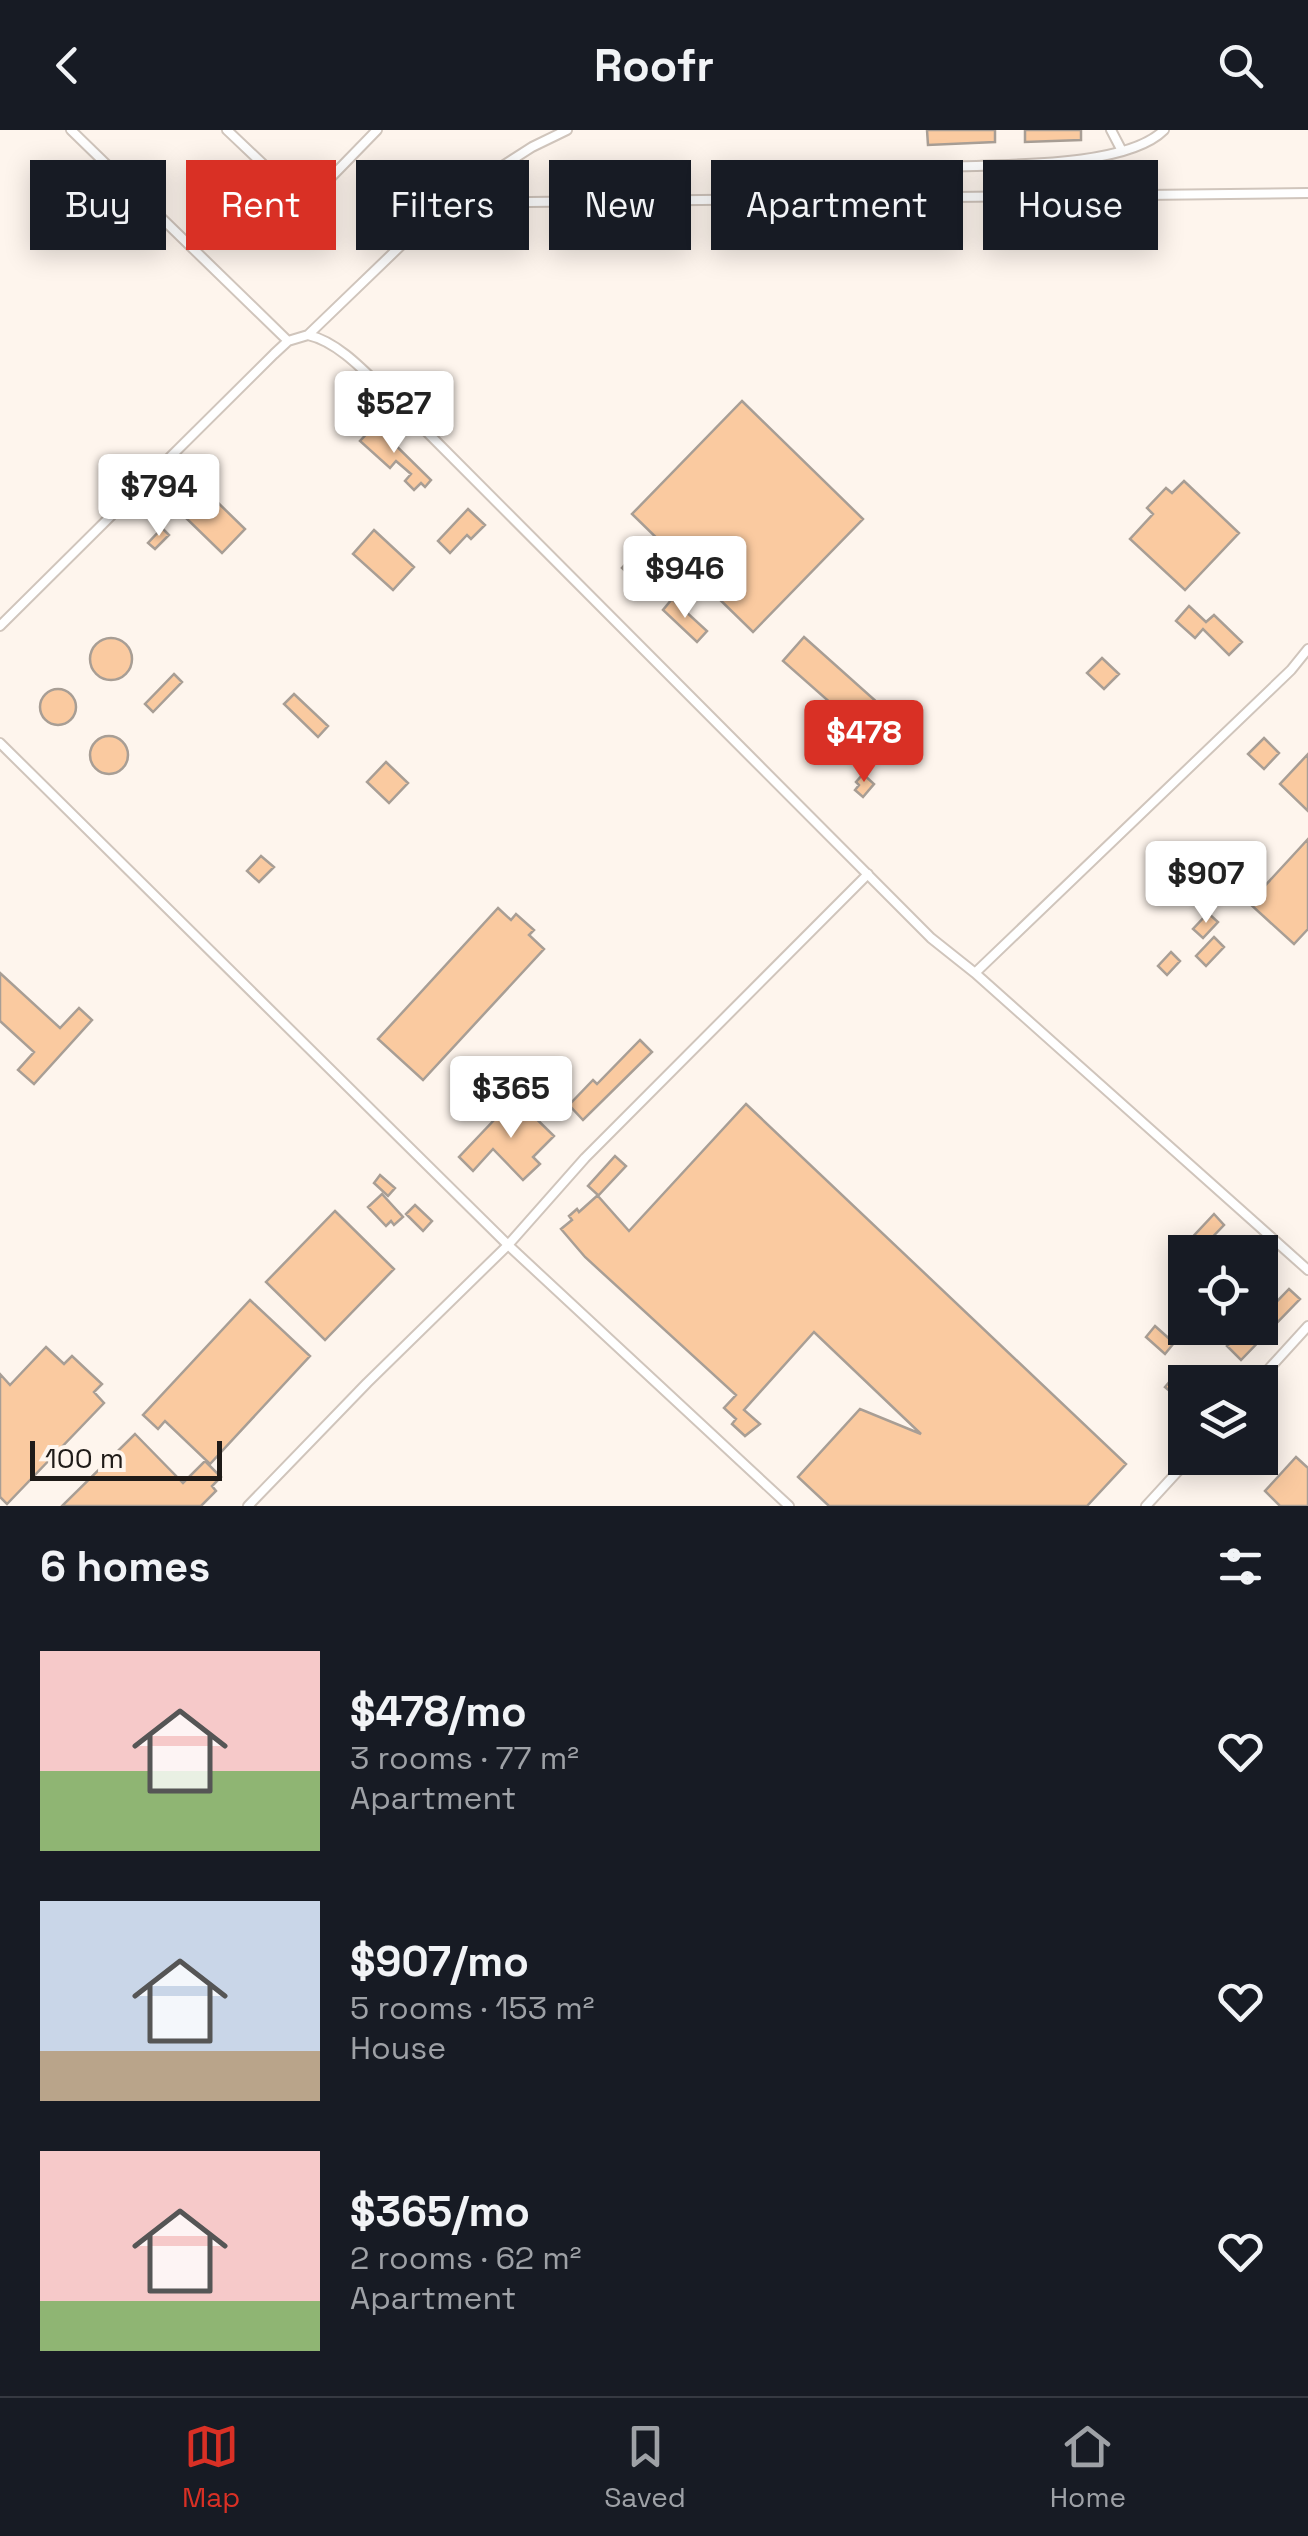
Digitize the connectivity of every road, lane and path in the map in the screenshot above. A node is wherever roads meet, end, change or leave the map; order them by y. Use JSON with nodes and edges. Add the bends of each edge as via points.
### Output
{"nodes":[{"id":1,"x":72,"y":130,"type":"edge"},
{"id":2,"x":227,"y":130,"type":"edge"},
{"id":3,"x":377,"y":130,"type":"edge"},
{"id":4,"x":567,"y":130,"type":"edge"},
{"id":5,"x":1111,"y":130,"type":"edge"},
{"id":6,"x":1164,"y":130,"type":"edge"},
{"id":7,"x":1122,"y":151,"type":"junction"},
{"id":8,"x":512,"y":160,"type":"edge"},
{"id":9,"x":963,"y":165,"type":"edge"},
{"id":10,"x":1308,"y":193,"type":"edge"},
{"id":11,"x":529,"y":202,"type":"edge"},
{"id":12,"x":395,"y":250,"type":"edge"},
{"id":13,"x":308,"y":334,"type":"junction"},
{"id":14,"x":288,"y":341,"type":"junction"},
{"id":15,"x":0,"y":626,"type":"edge"},
{"id":16,"x":1308,"y":649,"type":"edge"},
{"id":17,"x":0,"y":743,"type":"edge"},
{"id":18,"x":868,"y":874,"type":"junction"},
{"id":19,"x":975,"y":973,"type":"junction"},
{"id":20,"x":508,"y":1244,"type":"junction"},
{"id":21,"x":1308,"y":1270,"type":"edge"},
{"id":22,"x":1308,"y":1326,"type":"edge"},
{"id":23,"x":1272,"y":1365,"type":"edge"},
{"id":24,"x":1174,"y":1475,"type":"edge"},
{"id":25,"x":248,"y":1506,"type":"edge"},
{"id":26,"x":789,"y":1506,"type":"edge"},
{"id":27,"x":1146,"y":1506,"type":"edge"}],
"edges":[{"from":1,"to":14,"type":"lane"},
{"from":2,"to":3,"type":"lane","via":[[305,204]]},
{"from":4,"to":8,"type":"lane"},
{"from":5,"to":7,"type":"lane"},
{"from":6,"to":7,"type":"lane"},
{"from":7,"to":9,"type":"lane"},
{"from":10,"to":11,"type":"lane"},
{"from":12,"to":13,"type":"lane"},
{"from":13,"to":14,"type":"lane"},
{"from":13,"to":18,"type":"lane","via":[[332,346],[404,409]]},
{"from":14,"to":15,"type":"lane"},
{"from":16,"to":19,"type":"lane"},
{"from":17,"to":20,"type":"lane"},
{"from":18,"to":19,"type":"lane"},
{"from":18,"to":20,"type":"lane"},
{"from":19,"to":21,"type":"lane"},
{"from":20,"to":25,"type":"lane"},
{"from":20,"to":26,"type":"lane"},
{"from":22,"to":23,"type":"lane"},
{"from":24,"to":27,"type":"lane"}]}
